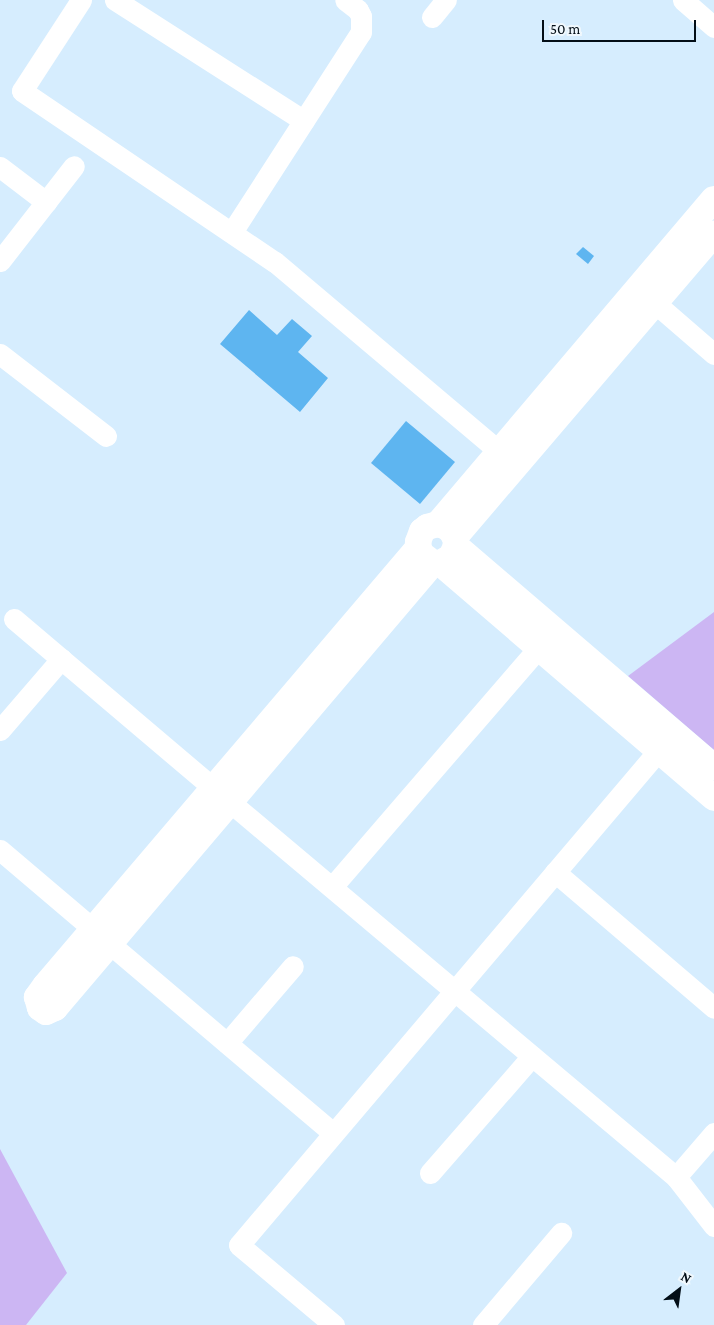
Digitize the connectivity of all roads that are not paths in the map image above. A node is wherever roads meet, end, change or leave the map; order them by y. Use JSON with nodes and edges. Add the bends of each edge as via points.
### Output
{"nodes":[{"id":1,"x":82,"y":0,"type":"edge"},
{"id":2,"x":115,"y":0,"type":"edge"},
{"id":3,"x":345,"y":0,"type":"edge"},
{"id":4,"x":446,"y":0,"type":"edge"},
{"id":5,"x":683,"y":0,"type":"edge"},
{"id":6,"x":432,"y":17,"type":"dead end"},
{"id":7,"x":714,"y":27,"type":"edge"},
{"id":8,"x":304,"y":121,"type":"junction"},
{"id":9,"x":74,"y":166,"type":"dead end"},
{"id":10,"x":0,"y":167,"type":"edge"},
{"id":11,"x":714,"y":199,"type":"edge"},
{"id":12,"x":46,"y":202,"type":"junction"},
{"id":13,"x":232,"y":232,"type":"junction"},
{"id":14,"x":714,"y":234,"type":"edge"},
{"id":15,"x":0,"y":261,"type":"edge"},
{"id":16,"x":655,"y":304,"type":"junction"},
{"id":17,"x":0,"y":354,"type":"edge"},
{"id":18,"x":714,"y":354,"type":"edge"},
{"id":19,"x":106,"y":436,"type":"dead end"},
{"id":20,"x":500,"y":452,"type":"junction"},
{"id":21,"x":440,"y":547,"type":"junction"},
{"id":22,"x":14,"y":619,"type":"dead end"},
{"id":23,"x":539,"y":647,"type":"junction"},
{"id":24,"x":61,"y":659,"type":"junction"},
{"id":25,"x":0,"y":730,"type":"edge"},
{"id":26,"x":659,"y":750,"type":"junction"},
{"id":27,"x":714,"y":767,"type":"edge"},
{"id":28,"x":222,"y":795,"type":"junction"},
{"id":29,"x":714,"y":798,"type":"edge"},
{"id":30,"x":0,"y":850,"type":"edge"},
{"id":31,"x":555,"y":872,"type":"junction"},
{"id":32,"x":332,"y":887,"type":"junction"},
{"id":33,"x":102,"y":936,"type":"junction"},
{"id":34,"x":293,"y":966,"type":"dead end"},
{"id":35,"x":455,"y":990,"type":"junction"},
{"id":36,"x":714,"y":1008,"type":"edge"},
{"id":37,"x":227,"y":1043,"type":"junction"},
{"id":38,"x":532,"y":1056,"type":"junction"},
{"id":39,"x":333,"y":1133,"type":"junction"},
{"id":40,"x":714,"y":1133,"type":"edge"},
{"id":41,"x":430,"y":1173,"type":"dead end"},
{"id":42,"x":676,"y":1177,"type":"junction"},
{"id":43,"x":714,"y":1226,"type":"edge"},
{"id":44,"x":561,"y":1233,"type":"dead end"},
{"id":45,"x":334,"y":1325,"type":"edge"},
{"id":46,"x":483,"y":1325,"type":"edge"}],
"edges":[{"from":1,"to":13,"type":"street","via":[[22,91]]},
{"from":2,"to":8,"type":"street"},
{"from":3,"to":8,"type":"street","via":[[362,16],[361,32]]},
{"from":4,"to":6,"type":"street"},
{"from":5,"to":7,"type":"street"},
{"from":8,"to":13,"type":"street"},
{"from":9,"to":12,"type":"street"},
{"from":10,"to":12,"type":"street"},
{"from":11,"to":20,"type":"street"},
{"from":12,"to":15,"type":"street"},
{"from":13,"to":20,"type":"street","via":[[290,274]]},
{"from":14,"to":16,"type":"street"},
{"from":16,"to":18,"type":"street"},
{"from":16,"to":21,"type":"street"},
{"from":17,"to":19,"type":"street"},
{"from":20,"to":21,"type":"street"},
{"from":21,"to":23,"type":"street"},
{"from":21,"to":27,"type":"street"},
{"from":21,"to":28,"type":"street"},
{"from":22,"to":24,"type":"street"},
{"from":23,"to":26,"type":"street"},
{"from":23,"to":32,"type":"street"},
{"from":24,"to":25,"type":"street"},
{"from":24,"to":28,"type":"street"},
{"from":26,"to":29,"type":"street"},
{"from":26,"to":31,"type":"street"},
{"from":28,"to":32,"type":"street"},
{"from":28,"to":33,"type":"street"},
{"from":30,"to":33,"type":"street"},
{"from":31,"to":35,"type":"street"},
{"from":31,"to":36,"type":"street"},
{"from":32,"to":35,"type":"street"},
{"from":33,"to":37,"type":"street"},
{"from":34,"to":37,"type":"street"},
{"from":35,"to":38,"type":"street"},
{"from":35,"to":39,"type":"street"},
{"from":37,"to":39,"type":"street"},
{"from":38,"to":41,"type":"street"},
{"from":38,"to":42,"type":"street"},
{"from":39,"to":45,"type":"street","via":[[239,1245]]},
{"from":40,"to":42,"type":"street"},
{"from":42,"to":43,"type":"street"},
{"from":44,"to":46,"type":"street"}]}
